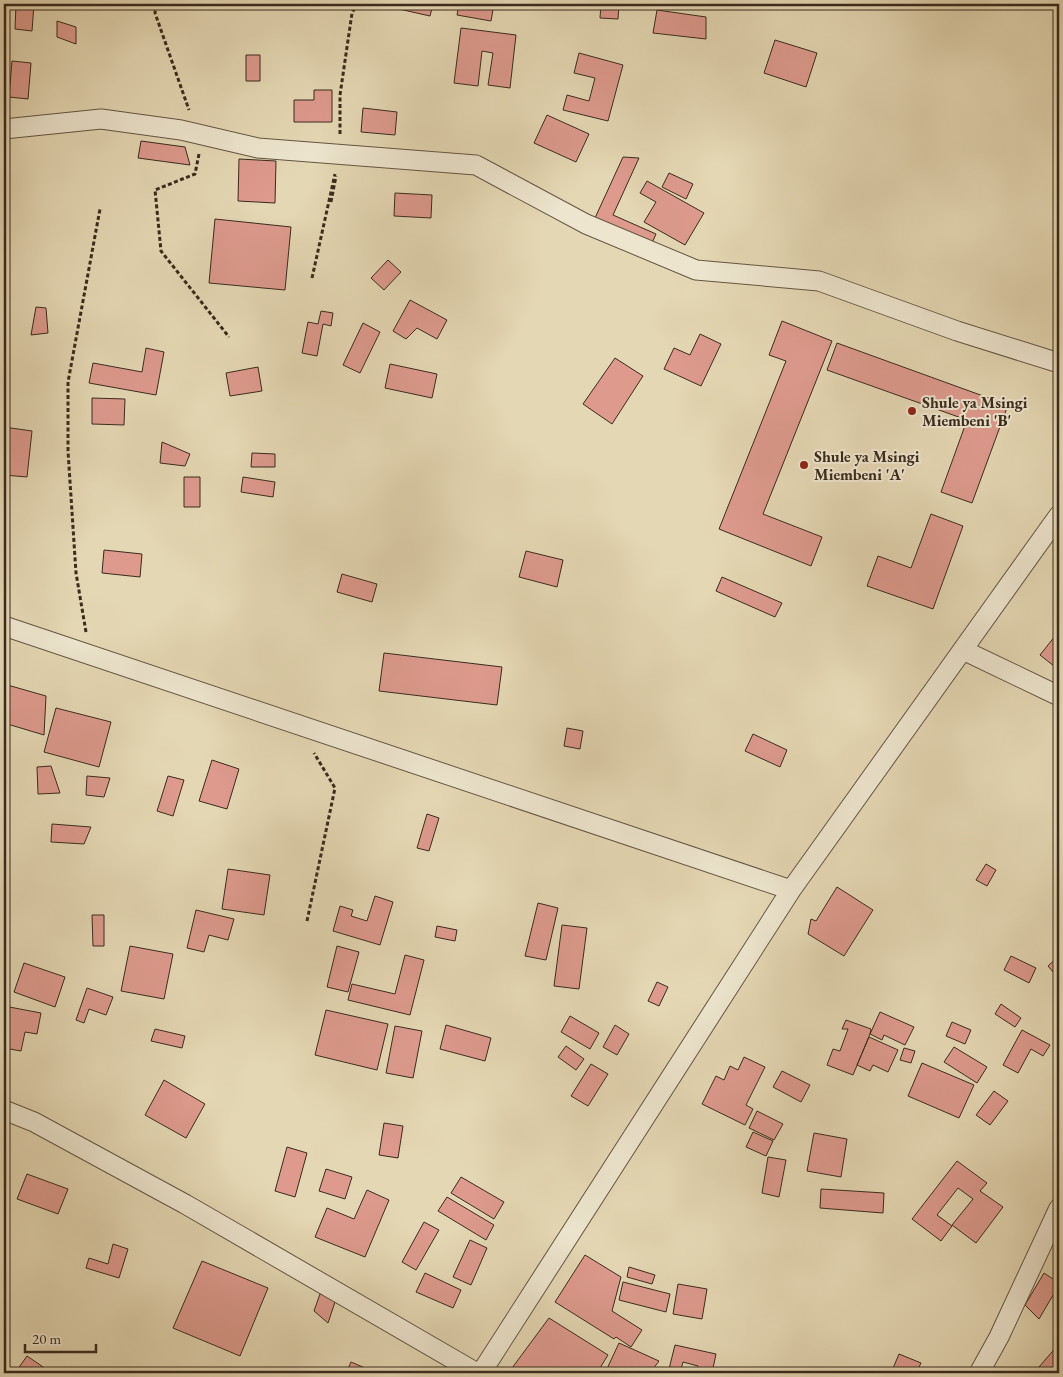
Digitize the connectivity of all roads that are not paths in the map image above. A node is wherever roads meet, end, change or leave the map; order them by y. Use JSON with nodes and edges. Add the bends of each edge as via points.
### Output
{"nodes":[{"id":1,"x":4,"y":129,"type":"edge"},
{"id":2,"x":1059,"y":363,"type":"edge"},
{"id":3,"x":1059,"y":515,"type":"edge"},
{"id":4,"x":4,"y":626,"type":"edge"},
{"id":5,"x":963,"y":650,"type":"junction"},
{"id":6,"x":1059,"y":696,"type":"edge"},
{"id":7,"x":791,"y":890,"type":"junction"},
{"id":8,"x":4,"y":1110,"type":"edge"},
{"id":9,"x":1059,"y":1208,"type":"edge"},
{"id":10,"x":477,"y":1373,"type":"edge"},
{"id":11,"x":481,"y":1373,"type":"edge"},
{"id":12,"x":979,"y":1373,"type":"edge"}],
"edges":[{"from":1,"to":2,"type":"street","via":[[101,119],[181,130],[258,148],[476,165],[586,224],[696,270],[819,281],[957,331]]},
{"from":3,"to":5,"type":"street"},
{"from":4,"to":7,"type":"street"},
{"from":5,"to":6,"type":"street"},
{"from":5,"to":7,"type":"street"},
{"from":7,"to":11,"type":"street"},
{"from":8,"to":10,"type":"street","via":[[34,1122],[185,1204]]},
{"from":9,"to":12,"type":"street","via":[[999,1338]]}]}
